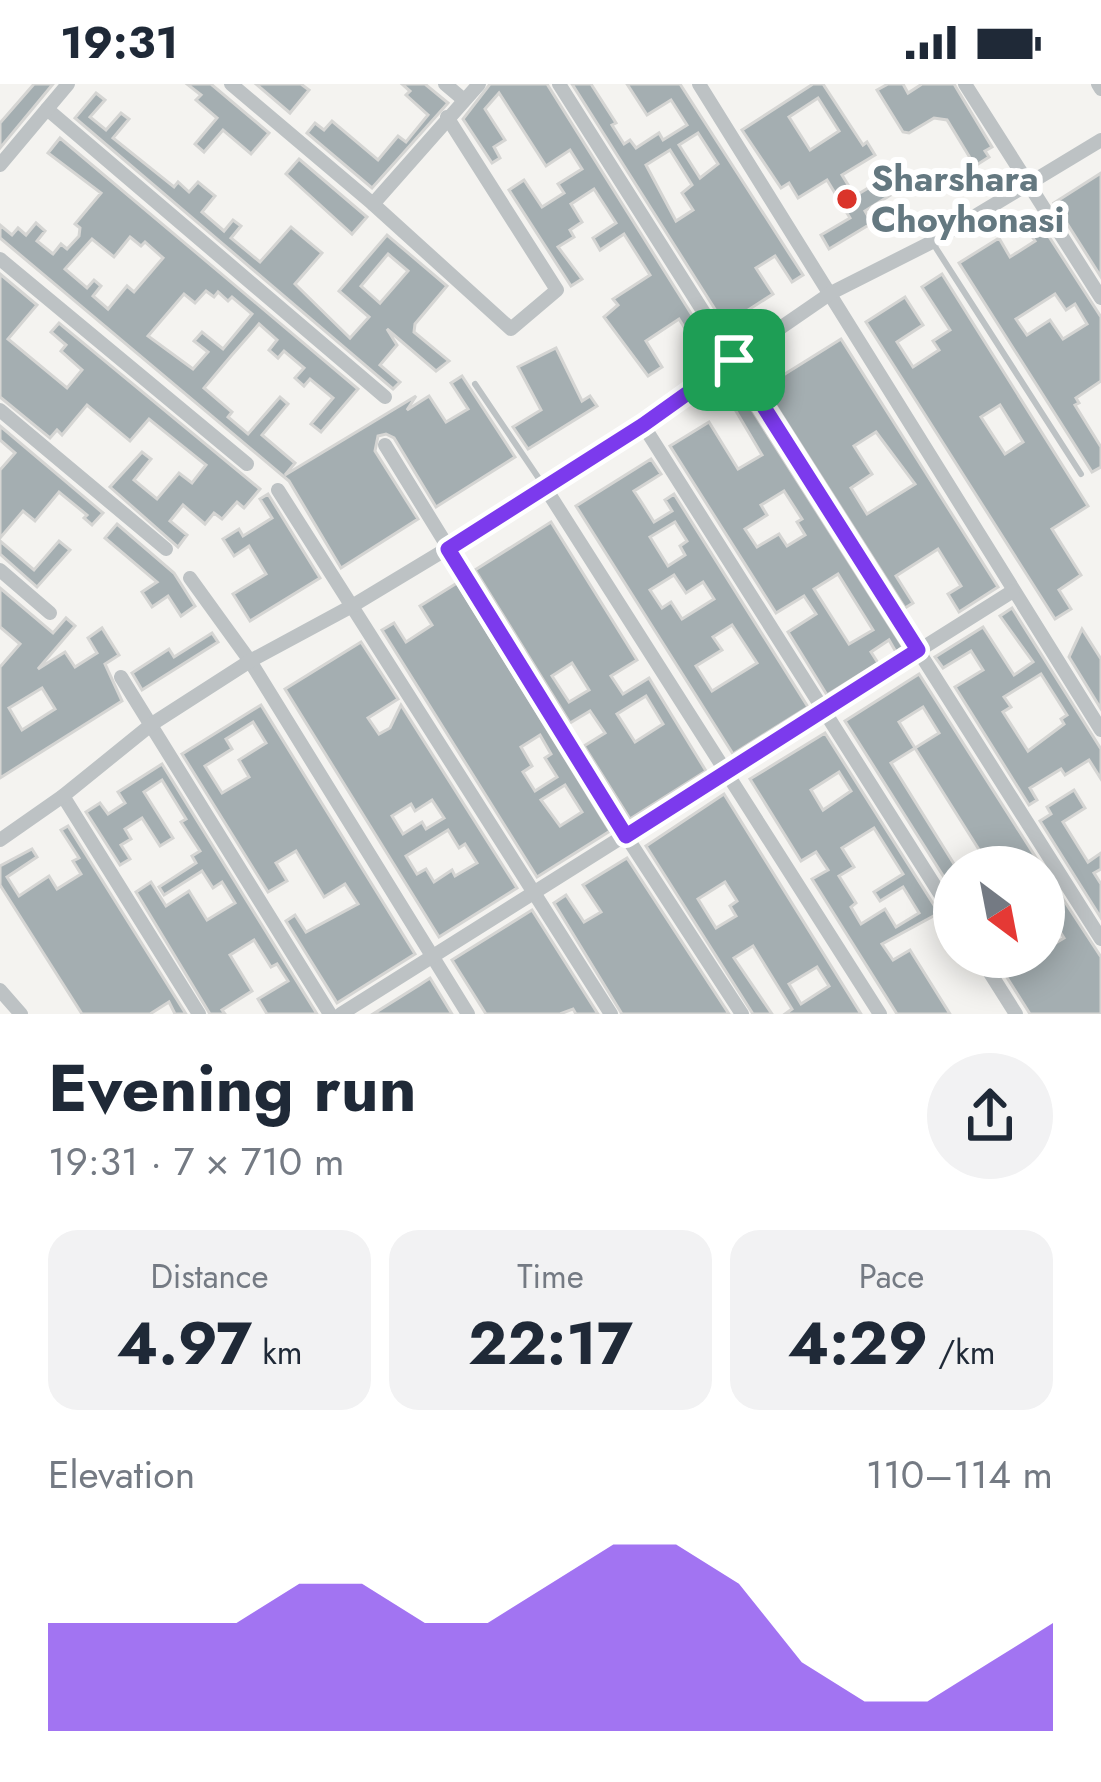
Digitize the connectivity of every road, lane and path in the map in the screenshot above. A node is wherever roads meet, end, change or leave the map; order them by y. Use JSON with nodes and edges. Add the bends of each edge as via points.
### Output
{"nodes":[{"id":1,"x":68,"y":84,"type":"edge"},
{"id":2,"x":231,"y":84,"type":"edge"},
{"id":3,"x":445,"y":84,"type":"edge"},
{"id":4,"x":479,"y":84,"type":"edge"},
{"id":5,"x":559,"y":84,"type":"edge"},
{"id":6,"x":699,"y":84,"type":"edge"},
{"id":7,"x":965,"y":84,"type":"edge"},
{"id":8,"x":464,"y":100,"type":"junction"},
{"id":9,"x":47,"y":109,"type":"junction"},
{"id":10,"x":448,"y":118,"type":"junction"},
{"id":11,"x":1101,"y":140,"type":"edge"},
{"id":12,"x":0,"y":165,"type":"edge"},
{"id":13,"x":1030,"y":186,"type":"junction"},
{"id":14,"x":373,"y":204,"type":"junction"},
{"id":15,"x":932,"y":242,"type":"junction"},
{"id":16,"x":0,"y":260,"type":"edge"},
{"id":17,"x":831,"y":293,"type":"junction"},
{"id":18,"x":1101,"y":298,"type":"edge"},
{"id":19,"x":734,"y":360,"type":"junction"},
{"id":20,"x":475,"y":384,"type":"dead end"},
{"id":21,"x":385,"y":397,"type":"dead end"},
{"id":22,"x":0,"y":410,"type":"edge"},
{"id":23,"x":643,"y":425,"type":"junction"},
{"id":24,"x":385,"y":446,"type":"dead end"},
{"id":25,"x":247,"y":464,"type":"dead end"},
{"id":26,"x":1081,"y":474,"type":"dead end"},
{"id":27,"x":546,"y":489,"type":"junction"},
{"id":28,"x":278,"y":490,"type":"dead end"},
{"id":29,"x":166,"y":548,"type":"dead end"},
{"id":30,"x":448,"y":549,"type":"junction"},
{"id":31,"x":0,"y":570,"type":"edge"},
{"id":32,"x":190,"y":578,"type":"dead end"},
{"id":33,"x":1012,"y":591,"type":"junction"},
{"id":34,"x":352,"y":606,"type":"junction"},
{"id":35,"x":50,"y":613,"type":"dead end"},
{"id":36,"x":918,"y":650,"type":"junction"},
{"id":37,"x":250,"y":661,"type":"junction"},
{"id":38,"x":121,"y":677,"type":"dead end"},
{"id":39,"x":824,"y":709,"type":"junction"},
{"id":40,"x":152,"y":724,"type":"junction"},
{"id":41,"x":1101,"y":730,"type":"edge"},
{"id":42,"x":727,"y":773,"type":"junction"},
{"id":43,"x":63,"y":796,"type":"junction"},
{"id":44,"x":626,"y":836,"type":"junction"},
{"id":45,"x":0,"y":840,"type":"edge"},
{"id":46,"x":933,"y":883,"type":"edge"},
{"id":47,"x":533,"y":894,"type":"junction"},
{"id":48,"x":1100,"y":935,"type":"edge"},
{"id":49,"x":431,"y":955,"type":"junction"},
{"id":50,"x":993,"y":978,"type":"edge"},
{"id":51,"x":0,"y":989,"type":"edge"},
{"id":52,"x":15,"y":1012,"type":"edge"},
{"id":53,"x":199,"y":1014,"type":"edge"},
{"id":54,"x":330,"y":1014,"type":"edge"},
{"id":55,"x":341,"y":1014,"type":"edge"},
{"id":56,"x":468,"y":1014,"type":"edge"},
{"id":57,"x":611,"y":1014,"type":"edge"},
{"id":58,"x":742,"y":1014,"type":"edge"},
{"id":59,"x":880,"y":1014,"type":"edge"},
{"id":60,"x":1016,"y":1014,"type":"edge"}],
"edges":[{"from":1,"to":9,"type":"street"},
{"from":2,"to":14,"type":"street"},
{"from":3,"to":8,"type":"street"},
{"from":4,"to":8,"type":"street"},
{"from":5,"to":19,"type":"street"},
{"from":6,"to":17,"type":"street"},
{"from":7,"to":13,"type":"street"},
{"from":8,"to":10,"type":"street"},
{"from":9,"to":12,"type":"street"},
{"from":9,"to":21,"type":"street"},
{"from":10,"to":14,"type":"street"},
{"from":10,"to":14,"type":"street","via":[[557,290],[511,329]]},
{"from":11,"to":13,"type":"street"},
{"from":13,"to":15,"type":"street"},
{"from":13,"to":18,"type":"street"},
{"from":15,"to":17,"type":"street"},
{"from":15,"to":26,"type":"lane"},
{"from":16,"to":25,"type":"street"},
{"from":17,"to":19,"type":"street"},
{"from":17,"to":33,"type":"street"},
{"from":19,"to":23,"type":"street"},
{"from":19,"to":36,"type":"street"},
{"from":20,"to":27,"type":"lane"},
{"from":22,"to":29,"type":"street"},
{"from":23,"to":27,"type":"street"},
{"from":23,"to":39,"type":"street"},
{"from":24,"to":30,"type":"street"},
{"from":27,"to":30,"type":"street"},
{"from":27,"to":42,"type":"street"},
{"from":28,"to":34,"type":"street"},
{"from":30,"to":34,"type":"street"},
{"from":30,"to":44,"type":"street"},
{"from":31,"to":35,"type":"street"},
{"from":32,"to":37,"type":"street"},
{"from":33,"to":36,"type":"street"},
{"from":33,"to":41,"type":"street"},
{"from":34,"to":37,"type":"street"},
{"from":34,"to":47,"type":"street"},
{"from":36,"to":39,"type":"street"},
{"from":36,"to":48,"type":"street"},
{"from":37,"to":40,"type":"street"},
{"from":37,"to":49,"type":"street"},
{"from":38,"to":40,"type":"street"},
{"from":39,"to":42,"type":"street"},
{"from":39,"to":46,"type":"street"},
{"from":40,"to":43,"type":"street"},
{"from":40,"to":54,"type":"street"},
{"from":42,"to":44,"type":"street"},
{"from":42,"to":59,"type":"street"},
{"from":43,"to":45,"type":"street"},
{"from":43,"to":53,"type":"street"},
{"from":44,"to":47,"type":"street"},
{"from":44,"to":58,"type":"street"},
{"from":47,"to":49,"type":"street"},
{"from":47,"to":57,"type":"street"},
{"from":49,"to":55,"type":"street"},
{"from":49,"to":56,"type":"street"},
{"from":50,"to":60,"type":"street"},
{"from":51,"to":52,"type":"street"}]}
